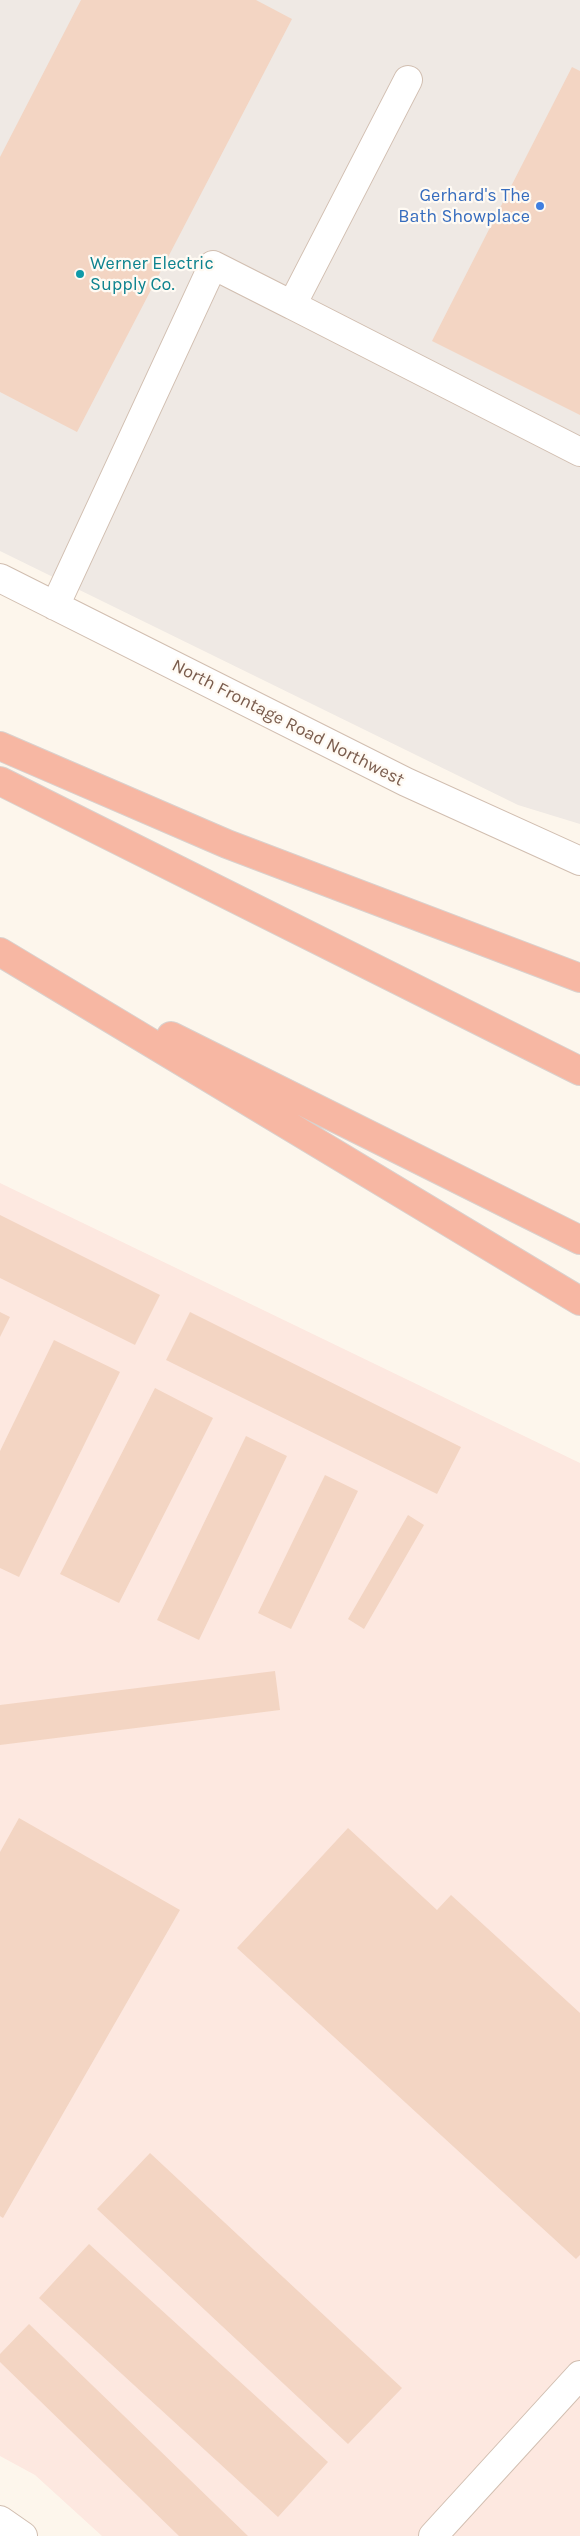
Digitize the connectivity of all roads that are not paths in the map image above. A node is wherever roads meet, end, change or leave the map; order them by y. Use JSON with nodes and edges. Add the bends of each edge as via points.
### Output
{"nodes":[{"id":1,"x":408,"y":80,"type":"dead end"},
{"id":2,"x":292,"y":305,"type":"junction"},
{"id":3,"x":580,"y":452,"type":"edge"},
{"id":4,"x":0,"y":578,"type":"edge"},
{"id":5,"x":55,"y":606,"type":"junction"},
{"id":6,"x":0,"y":746,"type":"edge"},
{"id":7,"x":0,"y":781,"type":"edge"},
{"id":8,"x":580,"y":861,"type":"edge"},
{"id":9,"x":0,"y":951,"type":"edge"},
{"id":10,"x":580,"y":978,"type":"edge"},
{"id":11,"x":580,"y":1072,"type":"edge"},
{"id":12,"x":580,"y":1240,"type":"edge"},
{"id":13,"x":580,"y":1301,"type":"edge"},
{"id":14,"x":580,"y":2375,"type":"edge"},
{"id":15,"x":0,"y":2520,"type":"edge"},
{"id":16,"x":23,"y":2536,"type":"edge"},
{"id":17,"x":433,"y":2536,"type":"edge"}],
"edges":[{"from":1,"to":2,"type":"street"},
{"from":2,"to":3,"type":"street"},
{"from":2,"to":5,"type":"street","via":[[213,265]]},
{"from":4,"to":5,"type":"street","name":"North Frontage Road Northwest"},
{"from":5,"to":8,"type":"street","name":"North Frontage Road Northwest","via":[[406,782]]},
{"from":6,"to":10,"type":"highway","via":[[227,844]]},
{"from":7,"to":11,"type":"highway"},
{"from":9,"to":12,"type":"highway"},
{"from":9,"to":13,"type":"highway"},
{"from":14,"to":17,"type":"street"},
{"from":15,"to":16,"type":"street"}]}
